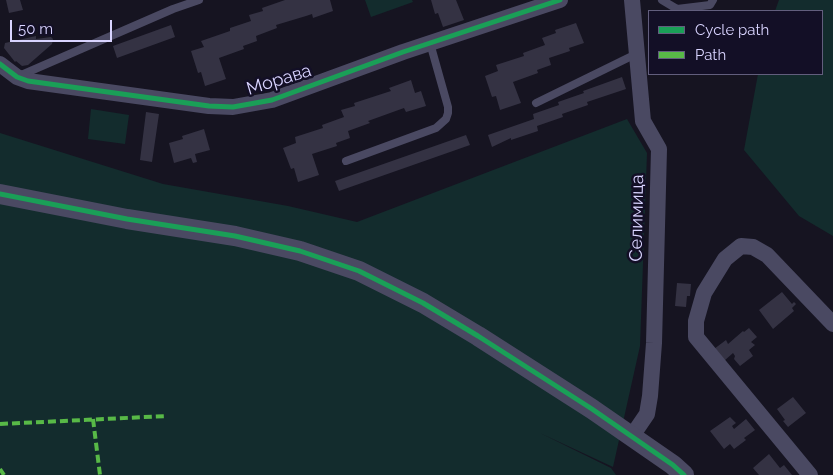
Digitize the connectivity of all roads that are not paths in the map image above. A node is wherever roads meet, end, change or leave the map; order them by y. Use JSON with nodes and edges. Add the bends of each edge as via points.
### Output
{"nodes":[{"id":1,"x":199,"y":0,"type":"edge"},
{"id":2,"x":560,"y":0,"type":"edge"},
{"id":3,"x":632,"y":0,"type":"edge"},
{"id":4,"x":662,"y":0,"type":"edge"},
{"id":5,"x":713,"y":0,"type":"edge"},
{"id":6,"x":430,"y":43,"type":"junction"},
{"id":7,"x":636,"y":54,"type":"junction"},
{"id":8,"x":0,"y":64,"type":"edge"},
{"id":9,"x":17,"y":77,"type":"junction"},
{"id":10,"x":536,"y":103,"type":"dead end"},
{"id":11,"x":346,"y":161,"type":"dead end"},
{"id":12,"x":0,"y":194,"type":"edge"},
{"id":13,"x":833,"y":324,"type":"edge"},
{"id":14,"x":632,"y":436,"type":"junction"},
{"id":15,"x":684,"y":475,"type":"edge"},
{"id":16,"x":810,"y":475,"type":"edge"}],
"edges":[{"from":1,"to":9,"type":"lane"},
{"from":2,"to":6,"type":"street","name":"Морава"},
{"from":3,"to":7,"type":"street","name":"Селимица"},
{"from":4,"to":5,"type":"lane","via":[[677,9],[710,5]]},
{"from":6,"to":9,"type":"street","name":"Морава","via":[[272,100],[233,107],[129,96]]},
{"from":6,"to":11,"type":"lane","via":[[448,107],[446,119],[436,128]]},
{"from":7,"to":10,"type":"lane"},
{"from":7,"to":14,"type":"street","name":"Селимица","via":[[643,121],[659,149],[650,396],[647,414]]},
{"from":8,"to":9,"type":"street","name":"Морава"},
{"from":12,"to":14,"type":"street","via":[[235,236],[300,251],[359,271],[423,303]]},
{"from":13,"to":16,"type":"street","via":[[767,256],[753,247],[741,246],[725,259],[704,293],[696,321],[696,338]]},
{"from":14,"to":15,"type":"street"}]}
